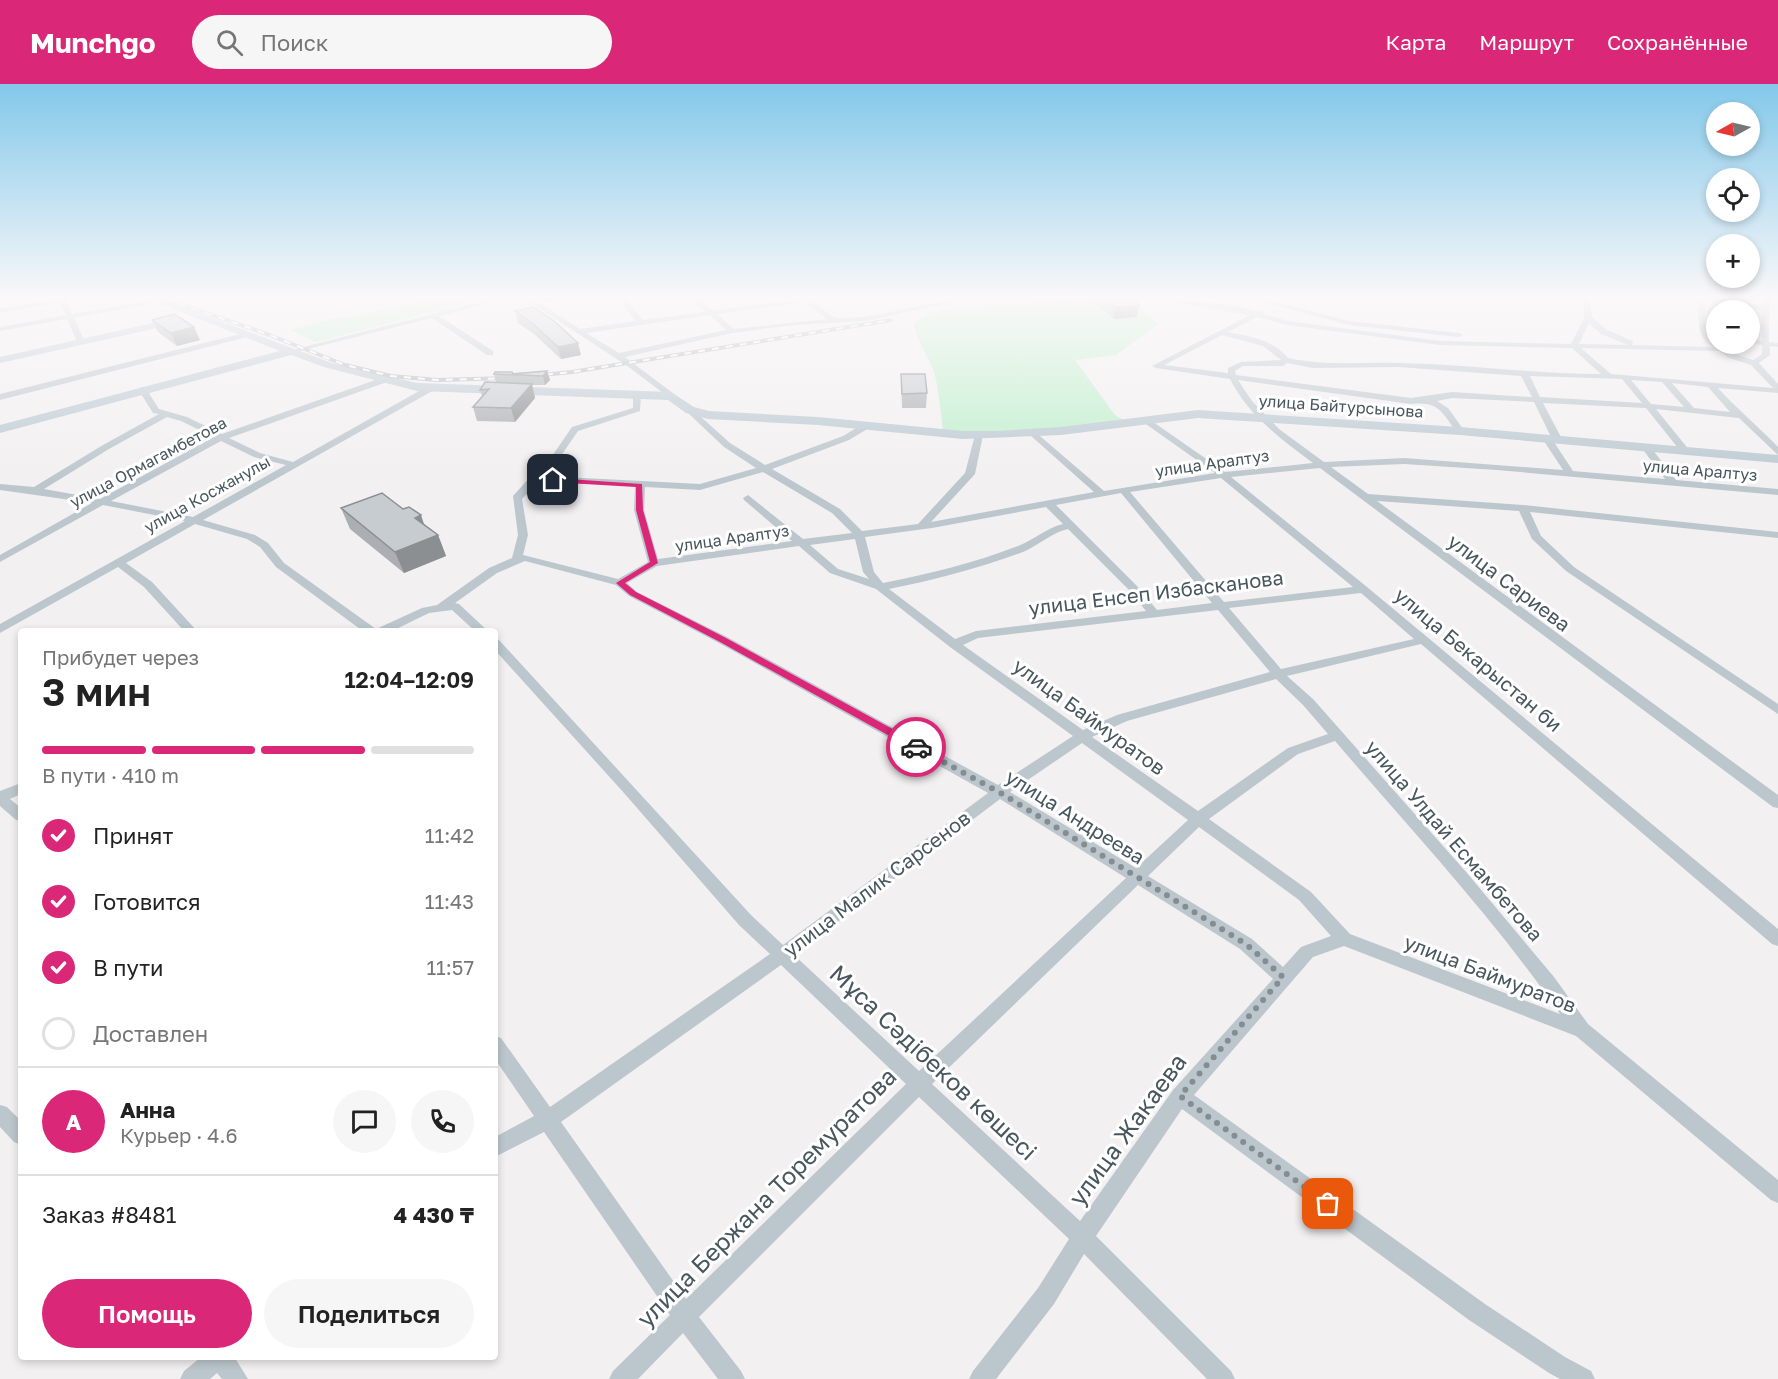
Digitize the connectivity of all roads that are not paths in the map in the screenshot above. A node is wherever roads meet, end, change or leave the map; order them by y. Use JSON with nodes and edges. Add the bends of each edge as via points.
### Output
{"nodes":[{"id":1,"x":148,"y":359,"type":"edge"},
{"id":2,"x":259,"y":359,"type":"edge"},
{"id":3,"x":314,"y":359,"type":"edge"},
{"id":4,"x":623,"y":359,"type":"edge"},
{"id":5,"x":1168,"y":359,"type":"edge"},
{"id":6,"x":1591,"y":359,"type":"edge"},
{"id":7,"x":1743,"y":359,"type":"edge"},
{"id":8,"x":1760,"y":359,"type":"edge"},
{"id":9,"x":1285,"y":360,"type":"joint"},
{"id":10,"x":1754,"y":363,"type":"junction"},
{"id":11,"x":1524,"y":373,"type":"junction"},
{"id":12,"x":1232,"y":376,"type":"junction"},
{"id":13,"x":1609,"y":376,"type":"junction"},
{"id":14,"x":1624,"y":377,"type":"junction"},
{"id":15,"x":384,"y":380,"type":"junction"},
{"id":16,"x":1665,"y":381,"type":"junction"},
{"id":17,"x":1711,"y":385,"type":"junction"},
{"id":18,"x":431,"y":388,"type":"junction"},
{"id":19,"x":142,"y":389,"type":"junction"},
{"id":20,"x":1778,"y":390,"type":"edge"},
{"id":21,"x":636,"y":395,"type":"junction"},
{"id":22,"x":671,"y":396,"type":"junction"},
{"id":23,"x":0,"y":397,"type":"edge"},
{"id":24,"x":1428,"y":399,"type":"junction"},
{"id":25,"x":1537,"y":400,"type":"junction"},
{"id":26,"x":1649,"y":406,"type":"junction"},
{"id":27,"x":690,"y":410,"type":"junction"},
{"id":28,"x":1692,"y":411,"type":"junction"},
{"id":29,"x":166,"y":414,"type":"junction"},
{"id":30,"x":1742,"y":416,"type":"junction"},
{"id":31,"x":1262,"y":417,"type":"junction"},
{"id":32,"x":1146,"y":420,"type":"junction"},
{"id":33,"x":866,"y":426,"type":"junction"},
{"id":34,"x":0,"y":429,"type":"edge"},
{"id":35,"x":1460,"y":431,"type":"junction"},
{"id":36,"x":1034,"y":433,"type":"junction"},
{"id":37,"x":979,"y":435,"type":"junction"},
{"id":38,"x":222,"y":437,"type":"junction"},
{"id":39,"x":1552,"y":439,"type":"junction"},
{"id":40,"x":1767,"y":439,"type":"junction"},
{"id":41,"x":1778,"y":439,"type":"edge"},
{"id":42,"x":1646,"y":447,"type":"junction"},
{"id":43,"x":1685,"y":451,"type":"junction"},
{"id":44,"x":1778,"y":452,"type":"edge"},
{"id":45,"x":1778,"y":459,"type":"edge"},
{"id":46,"x":291,"y":464,"type":"junction"},
{"id":47,"x":1321,"y":465,"type":"junction"},
{"id":48,"x":764,"y":469,"type":"junction"},
{"id":49,"x":1570,"y":473,"type":"junction"},
{"id":50,"x":1223,"y":476,"type":"junction"},
{"id":51,"x":534,"y":478,"type":"junction"},
{"id":52,"x":1673,"y":483,"type":"junction"},
{"id":53,"x":640,"y":486,"type":"junction"},
{"id":54,"x":0,"y":487,"type":"edge"},
{"id":55,"x":36,"y":490,"type":"junction"},
{"id":56,"x":1123,"y":490,"type":"junction"},
{"id":57,"x":1778,"y":492,"type":"edge"},
{"id":58,"x":1102,"y":494,"type":"junction"},
{"id":59,"x":1364,"y":497,"type":"junction"},
{"id":60,"x":748,"y":498,"type":"dead end"},
{"id":61,"x":102,"y":502,"type":"junction"},
{"id":62,"x":1050,"y":504,"type":"junction"},
{"id":63,"x":1523,"y":508,"type":"junction"},
{"id":64,"x":193,"y":520,"type":"junction"},
{"id":65,"x":1071,"y":525,"type":"junction"},
{"id":66,"x":922,"y":526,"type":"junction"},
{"id":67,"x":859,"y":535,"type":"junction"},
{"id":68,"x":1778,"y":535,"type":"edge"},
{"id":69,"x":802,"y":543,"type":"junction"},
{"id":70,"x":0,"y":559,"type":"edge"},
{"id":71,"x":517,"y":559,"type":"junction"},
{"id":72,"x":117,"y":562,"type":"junction"},
{"id":73,"x":654,"y":563,"type":"junction"},
{"id":74,"x":620,"y":583,"type":"junction"},
{"id":75,"x":880,"y":587,"type":"junction"},
{"id":76,"x":1364,"y":589,"type":"junction"},
{"id":77,"x":1220,"y":604,"type":"junction"},
{"id":78,"x":442,"y":606,"type":"junction"},
{"id":79,"x":1153,"y":613,"type":"junction"},
{"id":80,"x":0,"y":628,"type":"edge"},
{"id":81,"x":188,"y":628,"type":"edge"},
{"id":82,"x":366,"y":628,"type":"edge"},
{"id":83,"x":388,"y":628,"type":"edge"},
{"id":84,"x":479,"y":628,"type":"edge"},
{"id":85,"x":1424,"y":640,"type":"junction"},
{"id":86,"x":954,"y":644,"type":"junction"},
{"id":87,"x":498,"y":646,"type":"edge"},
{"id":88,"x":1278,"y":674,"type":"junction"},
{"id":89,"x":1778,"y":710,"type":"edge"},
{"id":90,"x":1082,"y":736,"type":"junction"},
{"id":91,"x":1335,"y":736,"type":"junction"},
{"id":92,"x":18,"y":789,"type":"edge"},
{"id":93,"x":999,"y":792,"type":"junction"},
{"id":94,"x":0,"y":797,"type":"edge"},
{"id":95,"x":1778,"y":803,"type":"edge"},
{"id":96,"x":18,"y":813,"type":"edge"},
{"id":97,"x":1198,"y":819,"type":"junction"},
{"id":98,"x":1135,"y":877,"type":"junction"},
{"id":99,"x":1344,"y":939,"type":"junction"},
{"id":100,"x":1778,"y":939,"type":"edge"},
{"id":101,"x":782,"y":955,"type":"junction"},
{"id":102,"x":1283,"y":977,"type":"junction"},
{"id":103,"x":1582,"y":1030,"type":"junction"},
{"id":104,"x":498,"y":1048,"type":"edge"},
{"id":105,"x":920,"y":1083,"type":"junction"},
{"id":106,"x":1180,"y":1096,"type":"junction"},
{"id":107,"x":0,"y":1114,"type":"edge"},
{"id":108,"x":547,"y":1120,"type":"junction"},
{"id":109,"x":18,"y":1132,"type":"edge"},
{"id":110,"x":498,"y":1145,"type":"edge"},
{"id":111,"x":1778,"y":1193,"type":"edge"},
{"id":112,"x":1082,"y":1237,"type":"junction"},
{"id":113,"x":684,"y":1316,"type":"junction"},
{"id":114,"x":216,"y":1360,"type":"edge"},
{"id":115,"x":221,"y":1360,"type":"edge"},
{"id":116,"x":192,"y":1379,"type":"edge"},
{"id":117,"x":236,"y":1379,"type":"edge"},
{"id":118,"x":621,"y":1379,"type":"edge"},
{"id":119,"x":733,"y":1379,"type":"edge"},
{"id":120,"x":981,"y":1379,"type":"edge"},
{"id":121,"x":1223,"y":1379,"type":"edge"},
{"id":122,"x":1583,"y":1379,"type":"edge"}],
"edges":[{"from":1,"to":23,"type":"street"},
{"from":2,"to":19,"type":"street"},
{"from":3,"to":15,"type":"street"},
{"from":4,"to":22,"type":"street","name":"улица Баймуратов"},
{"from":5,"to":12,"type":"street","via":[[1156,366]]},
{"from":6,"to":13,"type":"street"},
{"from":7,"to":10,"type":"street"},
{"from":8,"to":10,"type":"street"},
{"from":9,"to":11,"type":"street","via":[[1324,366],[1398,365]]},
{"from":9,"to":12,"type":"street","via":[[1241,364],[1231,370]]},
{"from":10,"to":20,"type":"street"},
{"from":11,"to":13,"type":"street"},
{"from":11,"to":25,"type":"street"},
{"from":12,"to":24,"type":"street","via":[[1411,401]]},
{"from":12,"to":31,"type":"street","name":"улица Сариева"},
{"from":13,"to":14,"type":"street"},
{"from":14,"to":16,"type":"street"},
{"from":14,"to":26,"type":"street"},
{"from":15,"to":18,"type":"street"},
{"from":15,"to":38,"type":"street","name":"улица Ормагамбетова"},
{"from":16,"to":17,"type":"street"},
{"from":16,"to":28,"type":"street"},
{"from":17,"to":20,"type":"street"},
{"from":17,"to":30,"type":"street"},
{"from":18,"to":21,"type":"street"},
{"from":18,"to":46,"type":"street","name":"улица Косжанулы"},
{"from":19,"to":29,"type":"street","via":[[156,411]]},
{"from":19,"to":34,"type":"street"},
{"from":21,"to":22,"type":"street"},
{"from":21,"to":51,"type":"street","via":[[637,409],[575,429],[553,461]]},
{"from":22,"to":27,"type":"street","name":"улица Баймуратов"},
{"from":24,"to":25,"type":"street","via":[[1452,394]]},
{"from":24,"to":35,"type":"street","via":[[1445,410]]},
{"from":25,"to":26,"type":"street"},
{"from":25,"to":39,"type":"street"},
{"from":26,"to":28,"type":"street"},
{"from":26,"to":43,"type":"street"},
{"from":27,"to":33,"type":"street","name":"улица Байтурсынова","via":[[708,415]]},
{"from":27,"to":48,"type":"street","name":"улица Баймуратов","via":[[728,445]]},
{"from":28,"to":30,"type":"street"},
{"from":29,"to":38,"type":"street"},
{"from":29,"to":55,"type":"street"},
{"from":30,"to":40,"type":"street"},
{"from":31,"to":32,"type":"street","name":"улица Байтурсынова","via":[[1198,414]]},
{"from":31,"to":35,"type":"street","name":"улица Байтурсынова"},
{"from":31,"to":47,"type":"street","name":"улица Сариева"},
{"from":32,"to":36,"type":"street","name":"улица Байтурсынова"},
{"from":32,"to":50,"type":"street","name":"улица Бекарыстан би"},
{"from":33,"to":37,"type":"street","name":"улица Байтурсынова"},
{"from":33,"to":48,"type":"street","via":[[846,438]]},
{"from":35,"to":39,"type":"street","name":"улица Байтурсынова"},
{"from":36,"to":37,"type":"street","name":"улица Байтурсынова"},
{"from":36,"to":58,"type":"street"},
{"from":37,"to":66,"type":"street","via":[[970,474]]},
{"from":38,"to":46,"type":"street","via":[[257,455]]},
{"from":38,"to":61,"type":"street","name":"улица Ормагамбетова"},
{"from":39,"to":42,"type":"street","name":"улица Байтурсынова"},
{"from":39,"to":49,"type":"street"},
{"from":40,"to":41,"type":"street"},
{"from":40,"to":44,"type":"street"},
{"from":42,"to":43,"type":"street","name":"улица Байтурсынова"},
{"from":42,"to":52,"type":"street"},
{"from":43,"to":45,"type":"street","name":"улица Байтурсынова"},
{"from":46,"to":64,"type":"street","name":"улица Косжанулы"},
{"from":47,"to":49,"type":"street","name":"улица Аралтуз","via":[[1404,461]]},
{"from":47,"to":50,"type":"street","name":"улица Аралтуз"},
{"from":47,"to":59,"type":"street","name":"улица Сариева"},
{"from":48,"to":53,"type":"street","via":[[700,487]]},
{"from":48,"to":67,"type":"street","name":"улица Баймуратов","via":[[836,511]]},
{"from":49,"to":52,"type":"street","name":"улица Аралтуз"},
{"from":50,"to":56,"type":"street","name":"улица Аралтуз"},
{"from":50,"to":76,"type":"street","name":"улица Бекарыстан би"},
{"from":51,"to":53,"type":"street"},
{"from":51,"to":71,"type":"street","via":[[517,498],[523,535]]},
{"from":52,"to":57,"type":"street","name":"улица Аралтуз"},
{"from":53,"to":73,"type":"street","via":[[639,510]]},
{"from":54,"to":55,"type":"street"},
{"from":55,"to":61,"type":"street"},
{"from":56,"to":58,"type":"street","name":"улица Аралтуз"},
{"from":56,"to":77,"type":"street","name":"улица Улдай Есмамбетова"},
{"from":58,"to":62,"type":"street","name":"улица Аралтуз"},
{"from":59,"to":63,"type":"street"},
{"from":59,"to":95,"type":"street","name":"улица Сариева"},
{"from":60,"to":69,"type":"street"},
{"from":61,"to":64,"type":"street"},
{"from":61,"to":70,"type":"street","name":"улица Ормагамбетова"},
{"from":62,"to":65,"type":"street"},
{"from":62,"to":66,"type":"street","name":"улица Аралтуз"},
{"from":63,"to":68,"type":"street"},
{"from":63,"to":89,"type":"street","via":[[1536,537],[1554,556]]},
{"from":64,"to":72,"type":"street","name":"улица Косжанулы"},
{"from":64,"to":82,"type":"street","via":[[251,537],[264,545],[280,566]]},
{"from":65,"to":75,"type":"street","via":[[1052,530],[1031,545],[991,560]]},
{"from":65,"to":79,"type":"street"},
{"from":66,"to":67,"type":"street","name":"улица Аралтуз"},
{"from":67,"to":69,"type":"street","name":"улица Аралтуз"},
{"from":67,"to":75,"type":"street","name":"улица Баймуратов","via":[[869,572]]},
{"from":69,"to":73,"type":"street","name":"улица Аралтуз"},
{"from":69,"to":75,"type":"street","via":[[834,571]]},
{"from":71,"to":74,"type":"street","name":"улица Андреева"},
{"from":71,"to":78,"type":"street"},
{"from":72,"to":80,"type":"street","name":"улица Косжанулы"},
{"from":72,"to":81,"type":"street","via":[[150,586]]},
{"from":73,"to":74,"type":"street"},
{"from":74,"to":93,"type":"street","name":"улица Андреева","via":[[633,594]]},
{"from":75,"to":86,"type":"street","name":"улица Баймуратов"},
{"from":76,"to":77,"type":"street","name":"улица Енсеп Избасканова"},
{"from":76,"to":85,"type":"street","name":"улица Бекарыстан би"},
{"from":77,"to":79,"type":"street","name":"улица Енсеп Избасканова"},
{"from":77,"to":88,"type":"street","name":"улица Улдай Есмамбетова"},
{"from":78,"to":83,"type":"street"},
{"from":78,"to":84,"type":"street","via":[[455,606]]},
{"from":79,"to":86,"type":"street","name":"улица Енсеп Избасканова","via":[[976,635]]},
{"from":85,"to":88,"type":"street","name":"улица Малик Сарсенов"},
{"from":85,"to":100,"type":"street","name":"улица Бекарыстан би"},
{"from":86,"to":90,"type":"street","name":"улица Баймуратов"},
{"from":87,"to":101,"type":"street","name":"Мұса Сәдібеков көшесі","via":[[745,920]]},
{"from":88,"to":90,"type":"street","name":"улица Малик Сарсенов","via":[[1122,718]]},
{"from":88,"to":91,"type":"street","name":"улица Улдай Есмамбетова","via":[[1308,702]]},
{"from":90,"to":93,"type":"street","name":"улица Малик Сарсенов"},
{"from":90,"to":97,"type":"street","name":"улица Баймуратов"},
{"from":91,"to":97,"type":"street","name":"улица Бержана Торемуратова","via":[[1293,751]]},
{"from":91,"to":103,"type":"street","name":"улица Улдай Есмамбетова","via":[[1461,878],[1548,982]]},
{"from":92,"to":94,"type":"street"},
{"from":93,"to":98,"type":"street","name":"улица Андреева"},
{"from":93,"to":101,"type":"street","name":"улица Малик Сарсенов"},
{"from":94,"to":96,"type":"street"},
{"from":97,"to":98,"type":"street","name":"улица Бержана Торемуратова"},
{"from":97,"to":99,"type":"street","name":"улица Баймуратов","via":[[1305,896]]},
{"from":98,"to":102,"type":"street","name":"улица Андреева","via":[[1246,944]]},
{"from":98,"to":105,"type":"street","name":"улица Бержана Торемуратова"},
{"from":99,"to":102,"type":"street","name":"улица Жакаева","via":[[1307,952]]},
{"from":99,"to":103,"type":"street","name":"улица Баймуратов"},
{"from":101,"to":105,"type":"street","name":"Мұса Сәдібеков көшесі"},
{"from":101,"to":108,"type":"street","name":"улица Малик Сарсенов"},
{"from":102,"to":106,"type":"street","name":"улица Жакаева"},
{"from":103,"to":111,"type":"street","name":"улица Улдай Есмамбетова"},
{"from":104,"to":108,"type":"street"},
{"from":105,"to":112,"type":"street","name":"Мұса Сәдібеков көшесі"},
{"from":105,"to":113,"type":"street","name":"улица Бержана Торемуратова"},
{"from":106,"to":112,"type":"street","name":"улица Жакаева"},
{"from":106,"to":122,"type":"street","via":[[1477,1312]]},
{"from":107,"to":109,"type":"street"},
{"from":108,"to":110,"type":"street","name":"улица Малик Сарсенов"},
{"from":108,"to":113,"type":"street"},
{"from":112,"to":120,"type":"street","name":"улица Жакаева","via":[[1046,1296]]},
{"from":112,"to":121,"type":"street","name":"Мұса Сәдібеков көшесі"},
{"from":113,"to":118,"type":"street","name":"улица Бержана Торемуратова"},
{"from":113,"to":119,"type":"street"},
{"from":114,"to":116,"type":"street"},
{"from":115,"to":117,"type":"street"}]}
